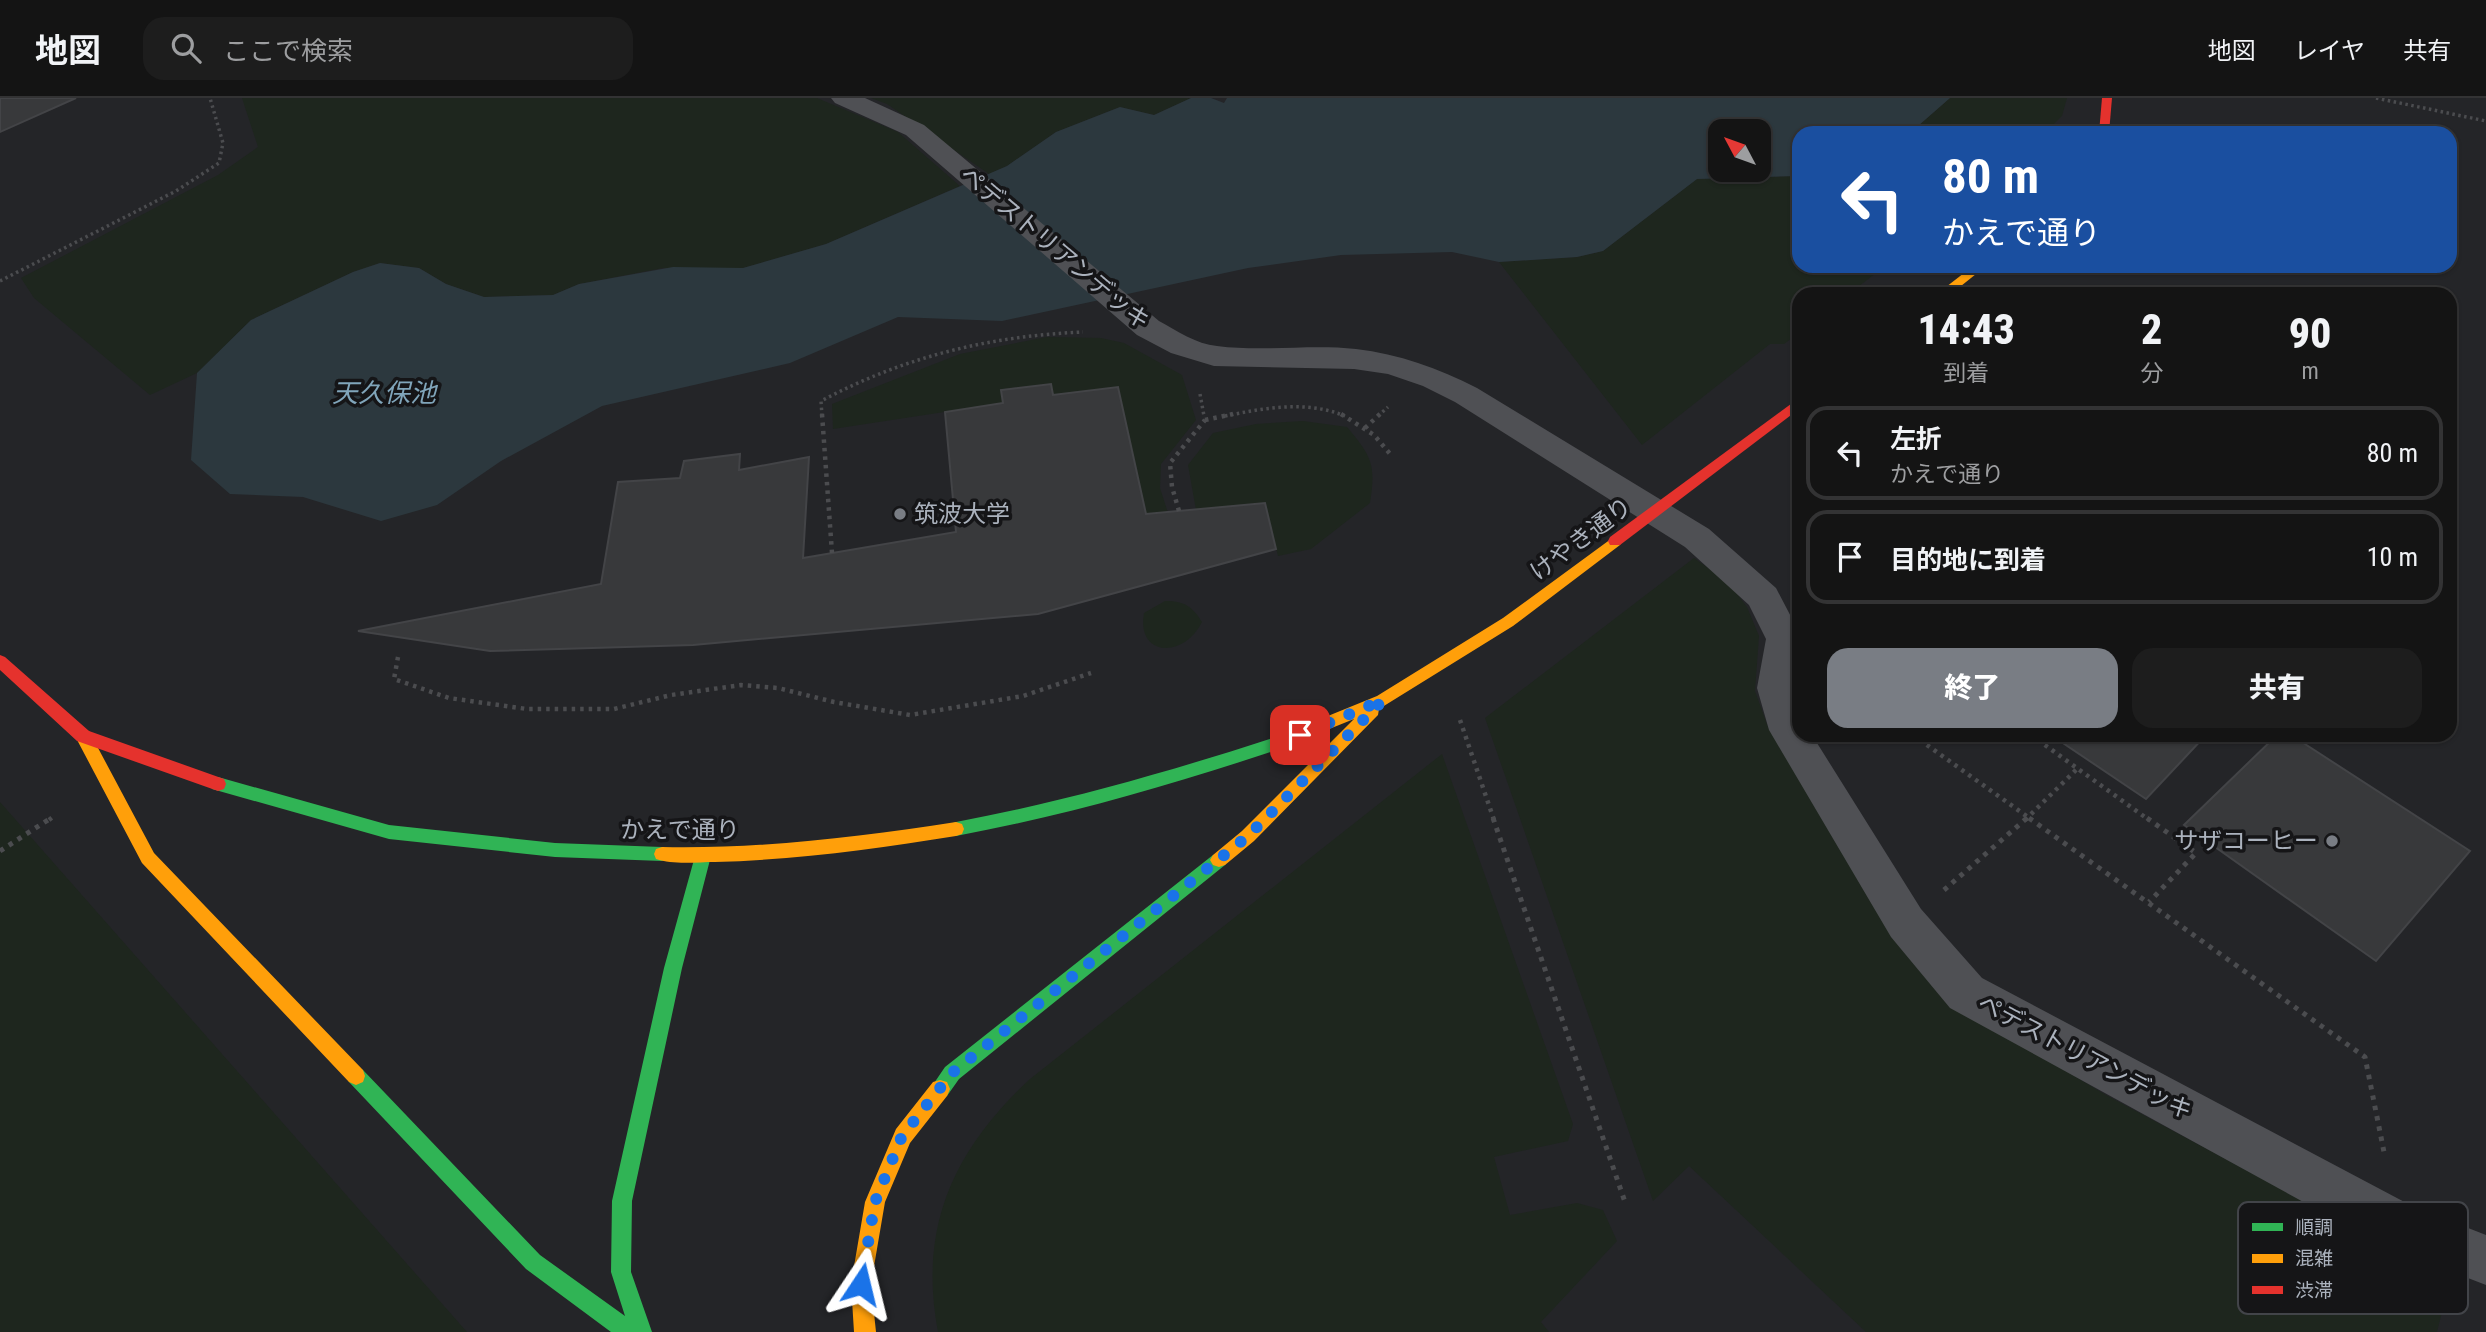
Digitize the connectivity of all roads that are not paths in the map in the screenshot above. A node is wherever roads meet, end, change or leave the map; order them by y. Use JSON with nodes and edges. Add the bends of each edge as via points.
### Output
{"nodes":[{"id":1,"x":845,"y":98,"type":"edge"},
{"id":2,"x":2107,"y":98,"type":"edge"},
{"id":3,"x":2105,"y":126,"type":"edge"},
{"id":4,"x":1971,"y":273,"type":"edge"},
{"id":5,"x":1952,"y":287,"type":"edge"},
{"id":6,"x":1792,"y":407,"type":"edge"},
{"id":7,"x":1655,"y":511,"type":"junction"},
{"id":8,"x":0,"y":661,"type":"edge"},
{"id":9,"x":1383,"y":700,"type":"junction"},
{"id":10,"x":83,"y":736,"type":"junction"},
{"id":11,"x":1792,"y":737,"type":"edge"},
{"id":12,"x":1795,"y":742,"type":"edge"},
{"id":13,"x":703,"y":856,"type":"junction"},
{"id":14,"x":2354,"y":1202,"type":"edge"},
{"id":15,"x":2468,"y":1253,"type":"edge"},
{"id":16,"x":2486,"y":1260,"type":"edge"},
{"id":17,"x":629,"y":1332,"type":"edge"},
{"id":18,"x":641,"y":1332,"type":"edge"},
{"id":19,"x":865,"y":1332,"type":"edge"}],
"edges":[{"from":1,"to":7,"type":"street","name":"ペデストリアンデッキ","via":[[915,130],[1148,328],[1182,346],[1214,356],[1354,359],[1393,365],[1434,379]]},
{"from":2,"to":3,"type":"street"},
{"from":4,"to":5,"type":"street"},
{"from":6,"to":7,"type":"street","name":"けやき通り"},
{"from":7,"to":9,"type":"street","name":"けやき通り","via":[[1508,622]]},
{"from":7,"to":11,"type":"street","name":"ペデストリアンデッキ","via":[[1698,538],[1763,597],[1784,639],[1776,688]]},
{"from":8,"to":10,"type":"street","name":"かえで通り"},
{"from":9,"to":13,"type":"street","name":"かえで通り","via":[[1199,770],[1018,818],[859,845]]},
{"from":9,"to":19,"type":"street","via":[[1248,836],[952,1073],[902,1136],[875,1202],[861,1284]]},
{"from":10,"to":13,"type":"street","name":"かえで通り","via":[[230,788],[389,832],[555,850]]},
{"from":10,"to":17,"type":"street","via":[[148,858],[533,1262]]},
{"from":12,"to":14,"type":"street","name":"ペデストリアンデッキ","via":[[1906,923],[1966,992]]},
{"from":13,"to":18,"type":"street","via":[[673,968],[622,1201],[621,1272]]},
{"from":15,"to":16,"type":"street","name":"ペデストリアンデッキ"}]}
